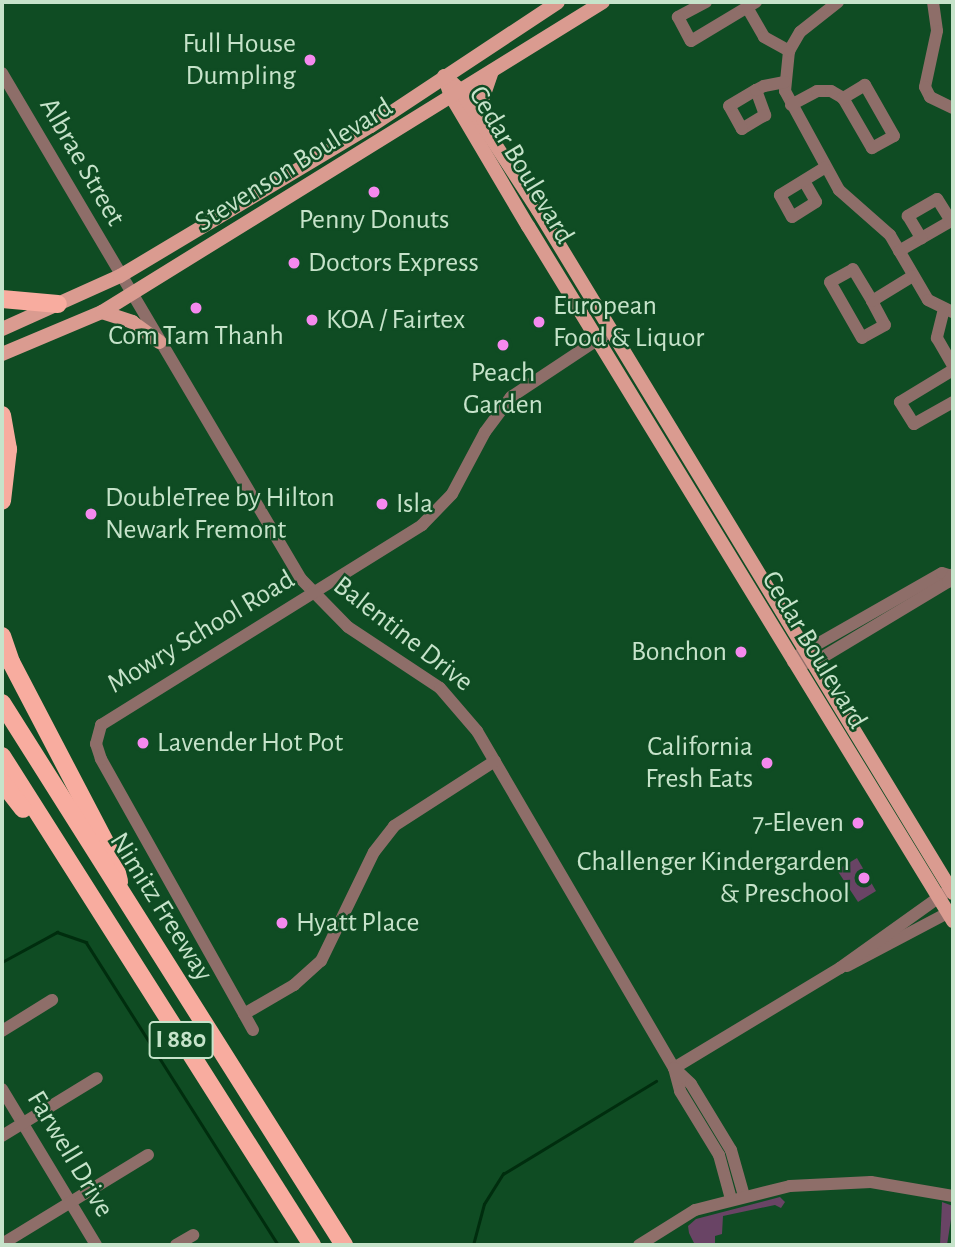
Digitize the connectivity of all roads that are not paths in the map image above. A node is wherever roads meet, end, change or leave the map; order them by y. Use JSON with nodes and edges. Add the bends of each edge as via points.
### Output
{"nodes":[{"id":1,"x":558,"y":2,"type":"edge"},
{"id":2,"x":603,"y":2,"type":"edge"},
{"id":3,"x":706,"y":2,"type":"edge"},
{"id":4,"x":838,"y":2,"type":"edge"},
{"id":5,"x":933,"y":2,"type":"edge"},
{"id":6,"x":752,"y":6,"type":"edge"},
{"id":7,"x":789,"y":51,"type":"junction"},
{"id":8,"x":492,"y":71,"type":"junction"},
{"id":9,"x":2,"y":74,"type":"edge"},
{"id":10,"x":444,"y":76,"type":"junction"},
{"id":11,"x":785,"y":82,"type":"junction"},
{"id":12,"x":756,"y":90,"type":"dead end"},
{"id":13,"x":455,"y":93,"type":"junction"},
{"id":14,"x":843,"y":98,"type":"junction"},
{"id":15,"x":790,"y":105,"type":"junction"},
{"id":16,"x":953,"y":108,"type":"edge"},
{"id":17,"x":487,"y":132,"type":"junction"},
{"id":18,"x":824,"y":168,"type":"junction"},
{"id":19,"x":804,"y":181,"type":"dead end"},
{"id":20,"x":921,"y":238,"type":"dead end"},
{"id":21,"x":899,"y":251,"type":"junction"},
{"id":22,"x":120,"y":276,"type":"junction"},
{"id":23,"x":913,"y":276,"type":"junction"},
{"id":24,"x":131,"y":294,"type":"junction"},
{"id":25,"x":2,"y":299,"type":"edge"},
{"id":26,"x":872,"y":301,"type":"junction"},
{"id":27,"x":58,"y":304,"type":"junction"},
{"id":28,"x":949,"y":310,"type":"edge"},
{"id":29,"x":102,"y":312,"type":"junction"},
{"id":30,"x":2,"y":329,"type":"edge"},
{"id":31,"x":612,"y":331,"type":"junction"},
{"id":32,"x":598,"y":339,"type":"junction"},
{"id":33,"x":160,"y":342,"type":"junction"},
{"id":34,"x":2,"y":354,"type":"edge"},
{"id":35,"x":953,"y":368,"type":"edge"},
{"id":36,"x":953,"y":402,"type":"edge"},
{"id":37,"x":2,"y":415,"type":"edge"},
{"id":38,"x":2,"y":501,"type":"edge"},
{"id":39,"x":952,"y":575,"type":"edge"},
{"id":40,"x":312,"y":593,"type":"junction"},
{"id":41,"x":2,"y":636,"type":"edge"},
{"id":42,"x":804,"y":649,"type":"junction"},
{"id":43,"x":793,"y":663,"type":"junction"},
{"id":44,"x":813,"y":663,"type":"junction"},
{"id":45,"x":2,"y":704,"type":"edge"},
{"id":46,"x":2,"y":757,"type":"edge"},
{"id":47,"x":495,"y":761,"type":"junction"},
{"id":48,"x":2,"y":782,"type":"edge"},
{"id":49,"x":51,"y":835,"type":"junction"},
{"id":50,"x":952,"y":890,"type":"edge"},
{"id":51,"x":121,"y":893,"type":"junction"},
{"id":52,"x":936,"y":898,"type":"junction"},
{"id":53,"x":951,"y":915,"type":"edge"},
{"id":54,"x":840,"y":968,"type":"junction"},
{"id":55,"x":52,"y":1000,"type":"dead end"},
{"id":56,"x":244,"y":1014,"type":"junction"},
{"id":57,"x":253,"y":1030,"type":"dead end"},
{"id":58,"x":2,"y":1031,"type":"edge"},
{"id":59,"x":674,"y":1068,"type":"junction"},
{"id":60,"x":97,"y":1078,"type":"dead end"},
{"id":61,"x":2,"y":1089,"type":"edge"},
{"id":62,"x":22,"y":1123,"type":"junction"},
{"id":63,"x":2,"y":1136,"type":"edge"},
{"id":64,"x":148,"y":1155,"type":"dead end"},
{"id":65,"x":953,"y":1196,"type":"edge"},
{"id":66,"x":738,"y":1198,"type":"junction"},
{"id":67,"x":70,"y":1202,"type":"junction"},
{"id":68,"x":193,"y":1235,"type":"dead end"},
{"id":69,"x":2,"y":1244,"type":"edge"},
{"id":70,"x":96,"y":1245,"type":"edge"},
{"id":71,"x":176,"y":1245,"type":"edge"},
{"id":72,"x":312,"y":1245,"type":"edge"},
{"id":73,"x":344,"y":1245,"type":"edge"},
{"id":74,"x":639,"y":1245,"type":"edge"}],
"edges":[{"from":1,"to":10,"type":"main road","name":"Stevenson Boulevard"},
{"from":2,"to":8,"type":"main road","name":"Stevenson Boulevard"},
{"from":3,"to":6,"type":"street","via":[[678,17],[691,41]]},
{"from":4,"to":7,"type":"street","via":[[810,20]]},
{"from":5,"to":16,"type":"street","via":[[937,31],[927,93]]},
{"from":6,"to":7,"type":"street","via":[[764,37]]},
{"from":7,"to":11,"type":"street"},
{"from":8,"to":13,"type":"main road","name":"Stevenson Boulevard"},
{"from":8,"to":17,"type":"main road","via":[[480,106]]},
{"from":9,"to":22,"type":"street","name":"Albrae Street"},
{"from":10,"to":13,"type":"main road","name":"Cedar Boulevard"},
{"from":10,"to":22,"type":"main road","name":"Stevenson Boulevard","via":[[372,126]]},
{"from":11,"to":12,"type":"street"},
{"from":11,"to":15,"type":"street"},
{"from":13,"to":17,"type":"main road","name":"Cedar Boulevard"},
{"from":13,"to":24,"type":"main road","name":"Stevenson Boulevard"},
{"from":13,"to":32,"type":"main road","name":"Cedar Boulevard"},
{"from":14,"to":14,"type":"street","via":[[872,148],[894,136],[865,85]]},
{"from":14,"to":15,"type":"street","via":[[831,91],[817,92]]},
{"from":15,"to":18,"type":"street"},
{"from":17,"to":31,"type":"main road","name":"Cedar Boulevard"},
{"from":18,"to":19,"type":"street"},
{"from":18,"to":21,"type":"street","via":[[839,190],[876,219]]},
{"from":20,"to":21,"type":"street"},
{"from":21,"to":23,"type":"street"},
{"from":22,"to":24,"type":"street","name":"Balentine Drive"},
{"from":22,"to":27,"type":"main road","name":"Stevenson Boulevard"},
{"from":23,"to":26,"type":"street"},
{"from":23,"to":28,"type":"street","via":[[928,300]]},
{"from":24,"to":29,"type":"main road","name":"Stevenson Boulevard"},
{"from":24,"to":33,"type":"street","name":"Balentine Drive"},
{"from":25,"to":27,"type":"highway"},
{"from":26,"to":26,"type":"street","via":[[853,269],[830,282],[862,338],[885,325]]},
{"from":27,"to":30,"type":"main road","name":"Stevenson Boulevard"},
{"from":28,"to":35,"type":"street","via":[[937,338]]},
{"from":29,"to":33,"type":"main road","via":[[132,322]]},
{"from":29,"to":34,"type":"main road","name":"Stevenson Boulevard"},
{"from":31,"to":32,"type":"street","name":"Mowry School Road"},
{"from":31,"to":42,"type":"main road","name":"Cedar Boulevard"},
{"from":32,"to":40,"type":"street","name":"Mowry School Road","via":[[535,378],[501,408],[461,482],[433,515]]},
{"from":32,"to":43,"type":"main road","name":"Cedar Boulevard"},
{"from":33,"to":40,"type":"street","name":"Balentine Drive","via":[[287,560]]},
{"from":35,"to":36,"type":"street","via":[[900,402],[914,424]]},
{"from":37,"to":38,"type":"highway","via":[[8,449]]},
{"from":39,"to":42,"type":"street","via":[[942,573]]},
{"from":39,"to":44,"type":"street","via":[[948,582]]},
{"from":40,"to":47,"type":"street","name":"Balentine Drive","via":[[348,627],[440,688],[467,717]]},
{"from":40,"to":56,"type":"street","name":"Mowry School Road","via":[[113,714],[96,737],[102,760]]},
{"from":41,"to":51,"type":"highway","via":[[11,662],[113,857]]},
{"from":42,"to":43,"type":"street"},
{"from":42,"to":44,"type":"main road","name":"Cedar Boulevard"},
{"from":43,"to":44,"type":"street"},
{"from":43,"to":52,"type":"main road","name":"Cedar Boulevard"},
{"from":44,"to":50,"type":"main road","name":"Cedar Boulevard"},
{"from":45,"to":51,"type":"highway","name":"Nimitz Freeway","number":"I 880"},
{"from":46,"to":49,"type":"highway","name":"Nimitz Freeway","number":"I 880"},
{"from":47,"to":56,"type":"street","via":[[394,826],[374,852],[321,961],[294,985]]},
{"from":47,"to":59,"type":"street","name":"Balentine Drive"},
{"from":48,"to":49,"type":"highway"},
{"from":49,"to":72,"type":"highway","name":"Nimitz Freeway","number":"I 880"},
{"from":50,"to":52,"type":"street"},
{"from":51,"to":73,"type":"highway","name":"Nimitz Freeway","number":"I 880"},
{"from":52,"to":53,"type":"main road","name":"Cedar Boulevard"},
{"from":52,"to":54,"type":"street"},
{"from":53,"to":54,"type":"street"},
{"from":54,"to":59,"type":"street"},
{"from":55,"to":58,"type":"street"},
{"from":56,"to":57,"type":"street","name":"Mowry School Road"},
{"from":59,"to":66,"type":"street","name":"Balentine Drive","via":[[691,1084],[731,1150]]},
{"from":60,"to":62,"type":"street"},
{"from":61,"to":62,"type":"street","name":"Farwell Drive"},
{"from":62,"to":63,"type":"street"},
{"from":62,"to":67,"type":"street","name":"Farwell Drive"},
{"from":64,"to":67,"type":"street"},
{"from":65,"to":66,"type":"street","via":[[892,1184],[851,1182],[810,1183]]},
{"from":66,"to":74,"type":"street","via":[[676,1220]]},
{"from":67,"to":69,"type":"street"},
{"from":67,"to":70,"type":"street","name":"Farwell Drive"},
{"from":68,"to":71,"type":"street"}]}
